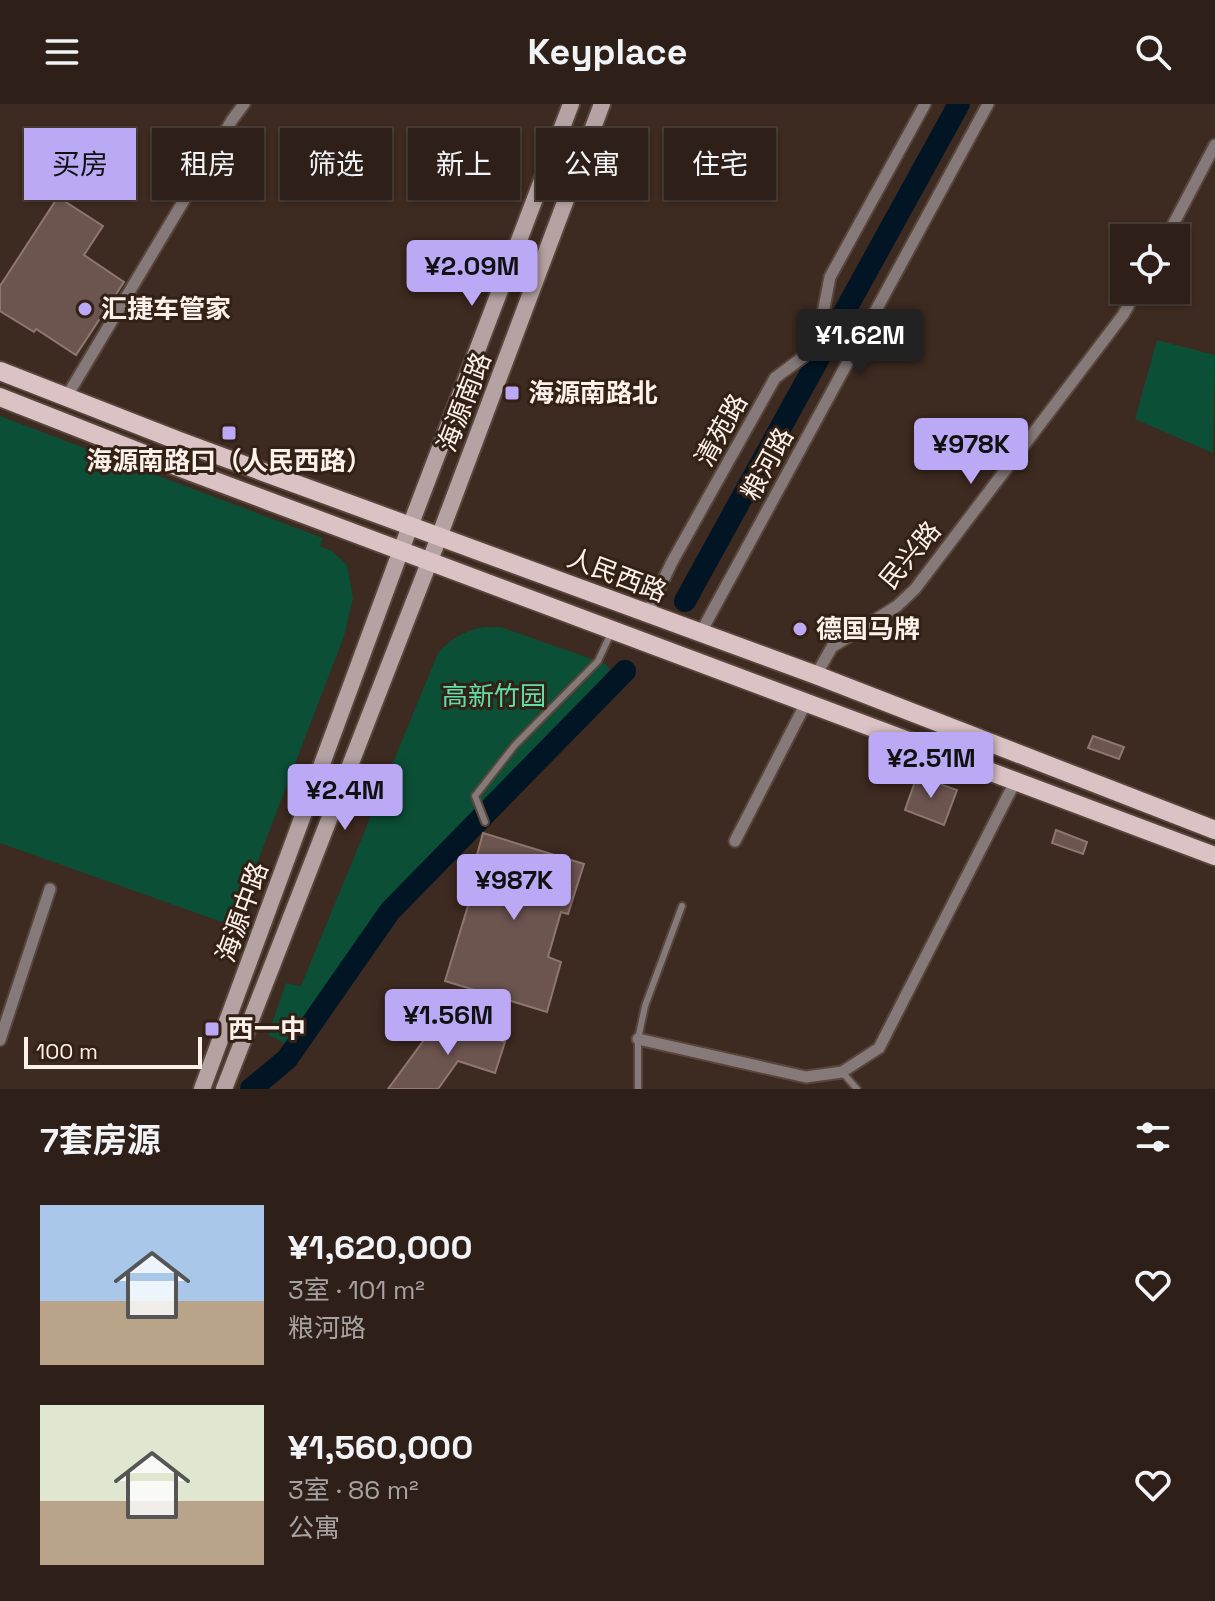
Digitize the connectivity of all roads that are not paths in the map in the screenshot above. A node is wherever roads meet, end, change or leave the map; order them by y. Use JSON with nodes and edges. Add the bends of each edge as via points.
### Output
{"nodes":[{"id":1,"x":244,"y":104,"type":"edge"},
{"id":2,"x":571,"y":104,"type":"edge"},
{"id":3,"x":602,"y":104,"type":"edge"},
{"id":4,"x":925,"y":104,"type":"edge"},
{"id":5,"x":988,"y":104,"type":"edge"},
{"id":6,"x":1215,"y":145,"type":"edge"},
{"id":7,"x":1173,"y":224,"type":"edge"},
{"id":8,"x":1129,"y":304,"type":"edge"},
{"id":9,"x":0,"y":371,"type":"edge"},
{"id":10,"x":67,"y":396,"type":"junction"},
{"id":11,"x":0,"y":397,"type":"edge"},
{"id":12,"x":410,"y":526,"type":"junction"},
{"id":13,"x":439,"y":537,"type":"junction"},
{"id":14,"x":401,"y":550,"type":"junction"},
{"id":15,"x":429,"y":562,"type":"junction"},
{"id":16,"x":647,"y":614,"type":"junction"},
{"id":17,"x":612,"y":629,"type":"junction"},
{"id":18,"x":700,"y":634,"type":"junction"},
{"id":19,"x":816,"y":675,"type":"junction"},
{"id":20,"x":807,"y":701,"type":"junction"},
{"id":21,"x":1016,"y":780,"type":"junction"},
{"id":22,"x":485,"y":822,"type":"dead end"},
{"id":23,"x":1215,"y":830,"type":"edge"},
{"id":24,"x":735,"y":841,"type":"dead end"},
{"id":25,"x":1215,"y":856,"type":"edge"},
{"id":26,"x":50,"y":889,"type":"dead end"},
{"id":27,"x":682,"y":906,"type":"dead end"},
{"id":28,"x":638,"y":1039,"type":"junction"},
{"id":29,"x":0,"y":1040,"type":"edge"},
{"id":30,"x":842,"y":1072,"type":"junction"},
{"id":31,"x":202,"y":1089,"type":"edge"},
{"id":32,"x":224,"y":1089,"type":"edge"},
{"id":33,"x":638,"y":1089,"type":"edge"},
{"id":34,"x":857,"y":1089,"type":"edge"}],
"edges":[{"from":1,"to":10,"type":"street"},
{"from":2,"to":12,"type":"main road","name":"海源南路"},
{"from":3,"to":13,"type":"main road","name":"海源南路"},
{"from":4,"to":16,"type":"street","name":"清苑路","via":[[830,277],[822,318],[803,357],[775,378]]},
{"from":5,"to":18,"type":"street","name":"粮河路"},
{"from":6,"to":7,"type":"street"},
{"from":8,"to":19,"type":"street","name":"民兴路","via":[[915,589],[832,647]]},
{"from":9,"to":10,"type":"main road","name":"人民西路"},
{"from":10,"to":12,"type":"main road","name":"人民西路"},
{"from":11,"to":14,"type":"main road","name":"人民西路"},
{"from":12,"to":13,"type":"main road","name":"人民西路"},
{"from":12,"to":14,"type":"main road","name":"海源中路"},
{"from":13,"to":15,"type":"main road","name":"海源中路"},
{"from":13,"to":16,"type":"main road","name":"人民西路"},
{"from":14,"to":15,"type":"main road","name":"人民西路"},
{"from":14,"to":31,"type":"main road","name":"海源中路"},
{"from":15,"to":17,"type":"main road","name":"人民西路"},
{"from":15,"to":32,"type":"main road","name":"海源中路"},
{"from":16,"to":18,"type":"main road","name":"人民西路"},
{"from":17,"to":20,"type":"main road","name":"人民西路"},
{"from":17,"to":22,"type":"lane","via":[[598,661],[515,745],[475,796]]},
{"from":18,"to":19,"type":"main road","name":"人民西路"},
{"from":19,"to":23,"type":"main road","name":"人民西路"},
{"from":20,"to":21,"type":"main road","name":"人民西路"},
{"from":20,"to":24,"type":"street"},
{"from":21,"to":25,"type":"main road","name":"人民西路"},
{"from":21,"to":30,"type":"street","via":[[879,1048]]},
{"from":26,"to":29,"type":"street"},
{"from":27,"to":28,"type":"lane"},
{"from":28,"to":30,"type":"street","via":[[806,1077]]},
{"from":28,"to":33,"type":"lane"},
{"from":30,"to":34,"type":"lane"}]}
